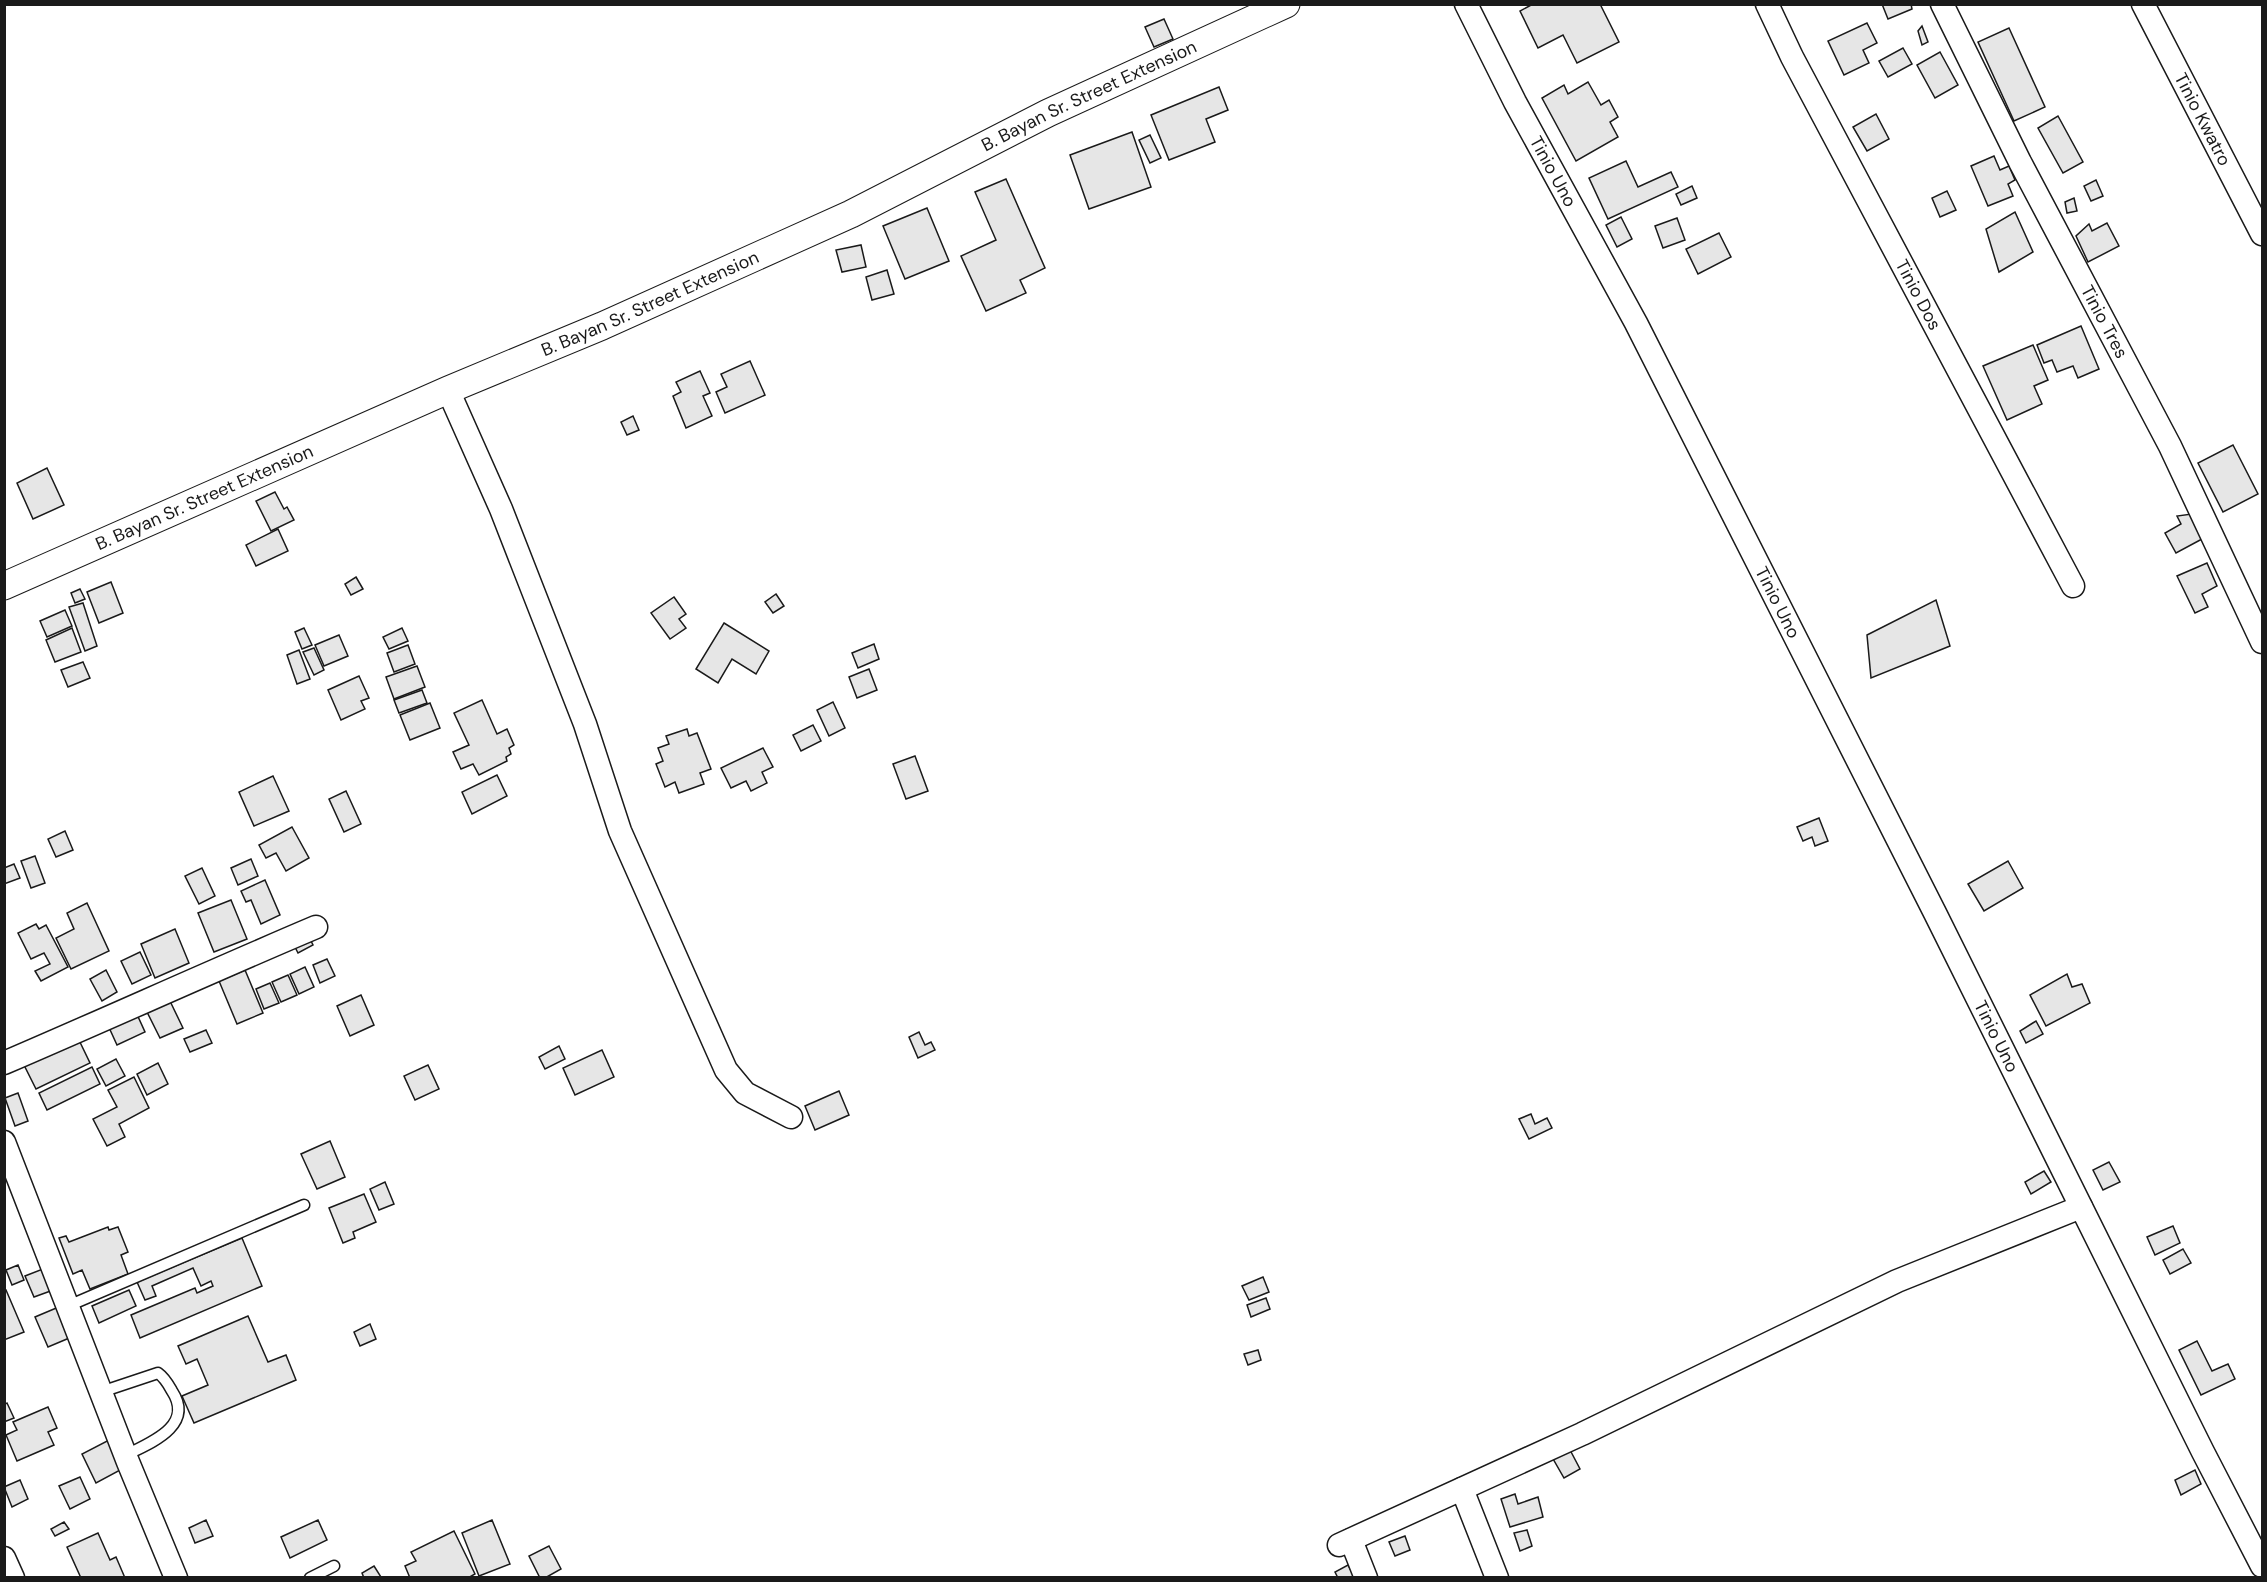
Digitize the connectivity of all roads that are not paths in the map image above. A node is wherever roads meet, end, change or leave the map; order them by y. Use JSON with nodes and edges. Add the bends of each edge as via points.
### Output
{"nodes":[{"id":1,"x":1466,"y":4,"type":"edge"},
{"id":2,"x":1767,"y":4,"type":"edge"},
{"id":3,"x":1942,"y":4,"type":"edge"},
{"id":4,"x":2143,"y":4,"type":"edge"},
{"id":5,"x":1273,"y":7,"type":"edge"},
{"id":6,"x":2262,"y":234,"type":"edge"},
{"id":7,"x":448,"y":390,"type":"junction"},
{"id":8,"x":4,"y":586,"type":"edge"},
{"id":9,"x":2073,"y":586,"type":"dead end"},
{"id":10,"x":2262,"y":642,"type":"edge"},
{"id":11,"x":316,"y":927,"type":"dead end"},
{"id":12,"x":4,"y":1063,"type":"edge"},
{"id":13,"x":791,"y":1117,"type":"dead end"},
{"id":14,"x":4,"y":1142,"type":"edge"},
{"id":15,"x":304,"y":1205,"type":"dead end"},
{"id":16,"x":2081,"y":1207,"type":"junction"},
{"id":17,"x":68,"y":1306,"type":"junction"},
{"id":18,"x":101,"y":1392,"type":"junction"},
{"id":19,"x":126,"y":1455,"type":"junction"},
{"id":20,"x":1462,"y":1489,"type":"junction"},
{"id":21,"x":4,"y":1558,"type":"edge"},
{"id":22,"x":334,"y":1566,"type":"dead end"},
{"id":23,"x":2262,"y":1566,"type":"edge"},
{"id":24,"x":13,"y":1578,"type":"edge"},
{"id":25,"x":176,"y":1578,"type":"edge"},
{"id":26,"x":310,"y":1578,"type":"edge"},
{"id":27,"x":1366,"y":1578,"type":"edge"},
{"id":28,"x":1497,"y":1578,"type":"edge"}],
"edges":[{"from":1,"to":16,"type":"street","name":"Tinio Uno","via":[[1636,323]]},
{"from":2,"to":9,"type":"street","name":"Tinio Dos"},
{"from":3,"to":10,"type":"street","name":"Tinio Tres","via":[[2020,162],[2170,446]]},
{"from":4,"to":6,"type":"street","name":"Tinio Kwatro"},
{"from":5,"to":7,"type":"street","name":"B. Bayan Sr. Street Extension","via":[[1048,113],[851,214]]},
{"from":7,"to":8,"type":"street","name":"B. Bayan Sr. Street Extension"},
{"from":7,"to":13,"type":"street","via":[[501,509],[585,724],[620,831],[726,1070],[745,1093]]},
{"from":11,"to":12,"type":"street"},
{"from":14,"to":17,"type":"street"},
{"from":15,"to":17,"type":"lane"},
{"from":16,"to":20,"type":"street","via":[[1897,1281]]},
{"from":16,"to":23,"type":"street","name":"Tinio Uno"},
{"from":17,"to":18,"type":"street"},
{"from":18,"to":19,"type":"street"},
{"from":18,"to":19,"type":"lane","via":[[158,1373],[176,1397],[178,1415],[172,1426],[163,1436]]},
{"from":19,"to":25,"type":"street"},
{"from":20,"to":27,"type":"street","via":[[1345,1543]]},
{"from":20,"to":28,"type":"street"},
{"from":21,"to":24,"type":"street"},
{"from":22,"to":26,"type":"lane"}]}
